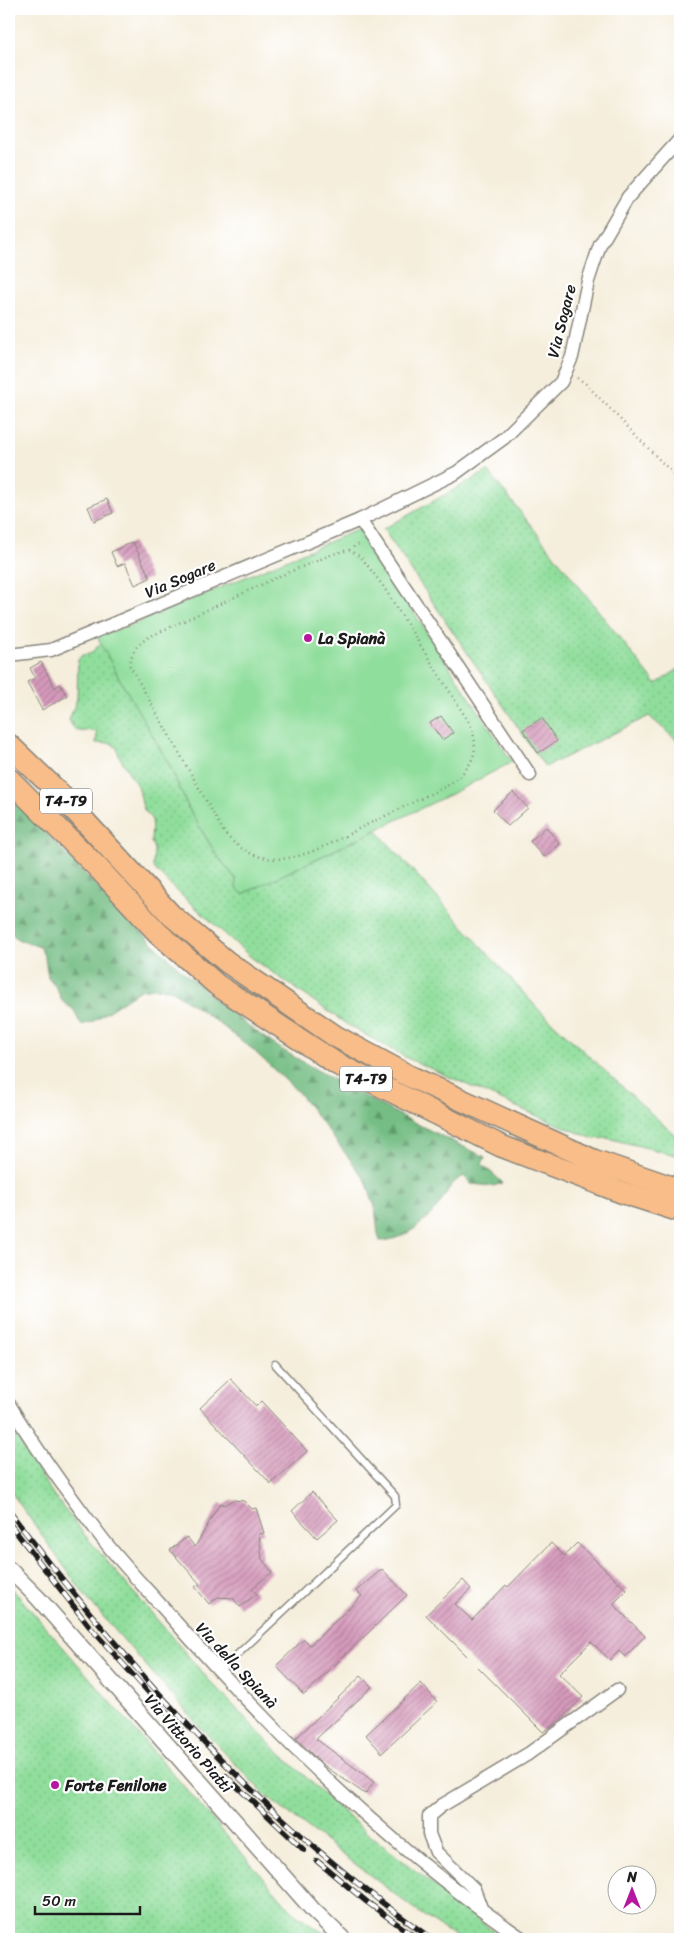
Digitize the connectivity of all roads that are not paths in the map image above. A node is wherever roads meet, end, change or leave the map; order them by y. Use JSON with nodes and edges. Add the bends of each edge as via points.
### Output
{"nodes":[{"id":1,"x":680,"y":139,"type":"edge"},
{"id":2,"x":360,"y":520,"type":"junction"},
{"id":3,"x":9,"y":655,"type":"edge"},
{"id":4,"x":9,"y":745,"type":"edge"},
{"id":5,"x":530,"y":776,"type":"dead end"},
{"id":6,"x":9,"y":779,"type":"edge"},
{"id":7,"x":409,"y":1076,"type":"junction"},
{"id":8,"x":680,"y":1174,"type":"edge"},
{"id":9,"x":680,"y":1190,"type":"edge"},
{"id":10,"x":621,"y":1192,"type":"junction"},
{"id":11,"x":680,"y":1211,"type":"edge"},
{"id":12,"x":680,"y":1218,"type":"edge"},
{"id":13,"x":275,"y":1364,"type":"dead end"},
{"id":14,"x":9,"y":1404,"type":"edge"},
{"id":15,"x":9,"y":1569,"type":"edge"},
{"id":16,"x":219,"y":1672,"type":"junction"},
{"id":17,"x":617,"y":1690,"type":"dead end"},
{"id":18,"x":482,"y":1911,"type":"junction"},
{"id":19,"x":343,"y":1939,"type":"edge"},
{"id":20,"x":523,"y":1939,"type":"edge"}],
"edges":[{"from":1,"to":2,"type":"street","name":"Via Sogare","via":[[628,197],[600,245],[588,281],[572,357],[560,382],[504,438],[456,473]]},
{"from":2,"to":3,"type":"street","name":"Via Sogare","via":[[51,650]]},
{"from":2,"to":5,"type":"street"},
{"from":4,"to":7,"type":"highway","number":"T4-T9","via":[[55,789],[171,915],[227,962],[335,1036]]},
{"from":6,"to":10,"type":"highway","number":"T4-T9","via":[[157,932],[216,985],[337,1064],[501,1146]]},
{"from":7,"to":8,"type":"highway","number":"T4-T9","via":[[601,1151]]},
{"from":7,"to":9,"type":"highway","number":"T4-T9","via":[[593,1160]]},
{"from":10,"to":11,"type":"highway","number":"T4-T9"},
{"from":10,"to":12,"type":"highway","number":"T4-T9"},
{"from":13,"to":16,"type":"lane","via":[[395,1496],[396,1505]]},
{"from":14,"to":16,"type":"street","name":"Via della Spianà","via":[[100,1535]]},
{"from":15,"to":19,"type":"street","name":"Via Vittorio Piatti","via":[[313,1910]]},
{"from":16,"to":18,"type":"street","name":"Via della Spianà","via":[[313,1768]]},
{"from":17,"to":18,"type":"street","via":[[528,1754],[428,1816],[428,1834],[436,1852],[474,1889]]},
{"from":18,"to":20,"type":"street","name":"Via della Spianà"}]}
